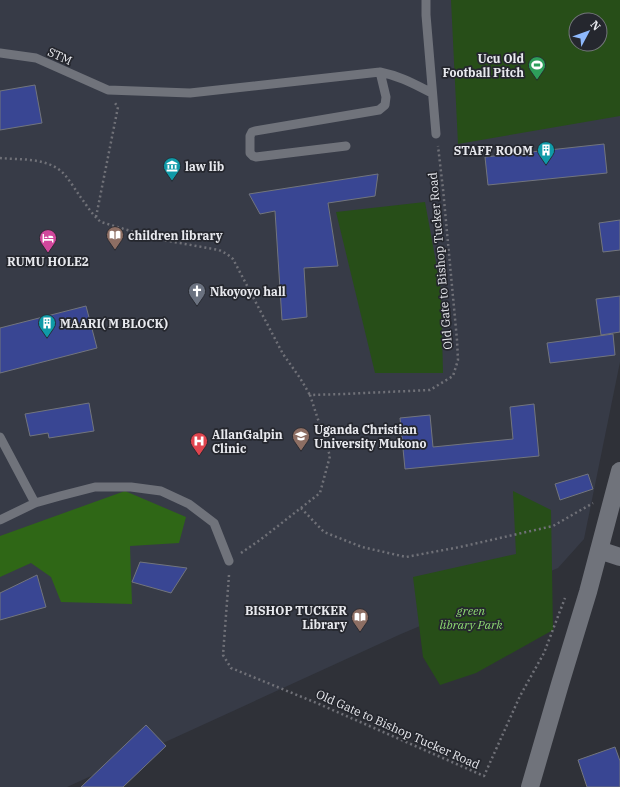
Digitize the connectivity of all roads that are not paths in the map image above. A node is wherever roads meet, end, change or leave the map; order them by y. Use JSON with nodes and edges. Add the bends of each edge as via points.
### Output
{"nodes":[{"id":1,"x":426,"y":0,"type":"edge"},
{"id":2,"x":0,"y":54,"type":"edge"},
{"id":3,"x":380,"y":72,"type":"junction"},
{"id":4,"x":432,"y":93,"type":"junction"},
{"id":5,"x":436,"y":134,"type":"road end"},
{"id":6,"x":346,"y":146,"type":"dead end"},
{"id":7,"x":0,"y":437,"type":"edge"},
{"id":8,"x":620,"y":471,"type":"edge"},
{"id":9,"x":35,"y":503,"type":"junction"},
{"id":10,"x":0,"y":520,"type":"edge"},
{"id":11,"x":599,"y":550,"type":"junction"},
{"id":12,"x":620,"y":557,"type":"edge"},
{"id":13,"x":229,"y":561,"type":"road end"},
{"id":14,"x":530,"y":787,"type":"edge"}],
"edges":[{"from":1,"to":4,"type":"lane"},
{"from":2,"to":3,"type":"lane","name":"STM","via":[[36,58],[108,90],[190,92]]},
{"from":3,"to":4,"type":"lane","via":[[407,80]]},
{"from":3,"to":6,"type":"lane","via":[[386,97],[385,105],[379,110],[255,131],[250,136],[250,153],[256,158]]},
{"from":4,"to":5,"type":"lane"},
{"from":7,"to":9,"type":"lane"},
{"from":8,"to":11,"type":"street"},
{"from":9,"to":10,"type":"lane"},
{"from":9,"to":13,"type":"lane","via":[[95,487],[131,487],[161,491],[189,504],[214,524]]},
{"from":11,"to":12,"type":"street"},
{"from":11,"to":14,"type":"street"}]}
